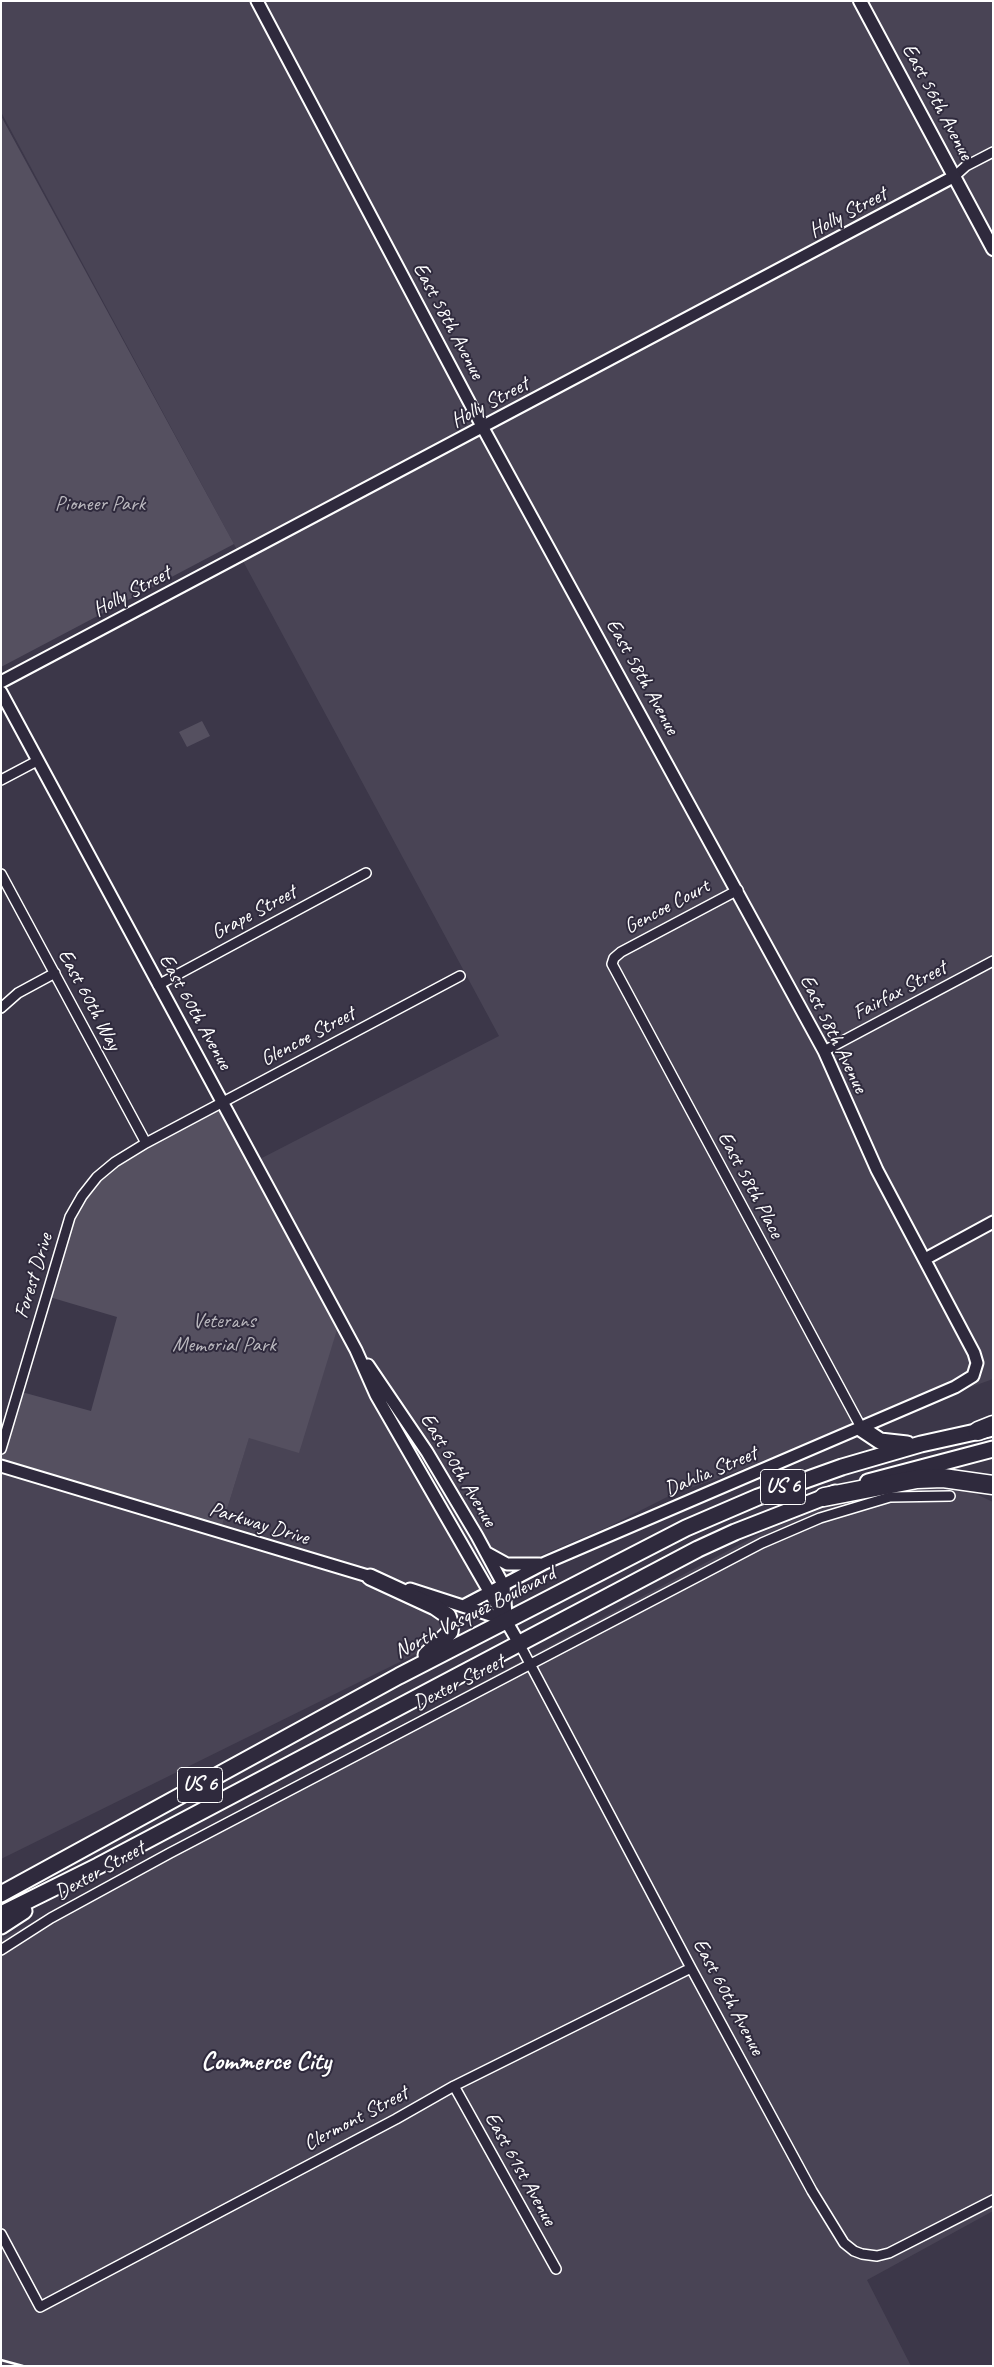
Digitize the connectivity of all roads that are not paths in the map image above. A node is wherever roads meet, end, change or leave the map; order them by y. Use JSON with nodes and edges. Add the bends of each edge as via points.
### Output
{"nodes":[{"id":1,"x":257,"y":1,"type":"edge"},
{"id":2,"x":860,"y":1,"type":"edge"},
{"id":3,"x":993,"y":152,"type":"edge"},
{"id":4,"x":954,"y":176,"type":"junction"},
{"id":5,"x":993,"y":249,"type":"edge"},
{"id":6,"x":483,"y":428,"type":"junction"},
{"id":7,"x":1,"y":682,"type":"edge"},
{"id":8,"x":1,"y":692,"type":"edge"},
{"id":9,"x":38,"y":761,"type":"junction"},
{"id":10,"x":1,"y":780,"type":"edge"},
{"id":11,"x":366,"y":873,"type":"dead end"},
{"id":12,"x":1,"y":874,"type":"edge"},
{"id":13,"x":738,"y":890,"type":"junction"},
{"id":14,"x":614,"y":958,"type":"joint"},
{"id":15,"x":993,"y":961,"type":"edge"},
{"id":16,"x":54,"y":973,"type":"junction"},
{"id":17,"x":460,"y":976,"type":"dead end"},
{"id":18,"x":158,"y":985,"type":"junction"},
{"id":19,"x":1,"y":1008,"type":"edge"},
{"id":20,"x":824,"y":1051,"type":"junction"},
{"id":21,"x":222,"y":1102,"type":"junction"},
{"id":22,"x":146,"y":1143,"type":"junction"},
{"id":23,"x":993,"y":1222,"type":"edge"},
{"id":24,"x":925,"y":1259,"type":"junction"},
{"id":25,"x":356,"y":1350,"type":"junction"},
{"id":26,"x":973,"y":1376,"type":"joint"},
{"id":27,"x":862,"y":1428,"type":"junction"},
{"id":28,"x":988,"y":1428,"type":"edge"},
{"id":29,"x":930,"y":1442,"type":"junction"},
{"id":30,"x":1,"y":1449,"type":"edge"},
{"id":31,"x":993,"y":1449,"type":"edge"},
{"id":32,"x":1,"y":1466,"type":"edge"},
{"id":33,"x":993,"y":1485,"type":"edge"},
{"id":34,"x":950,"y":1496,"type":"dead end"},
{"id":35,"x":824,"y":1497,"type":"junction"},
{"id":36,"x":484,"y":1550,"type":"junction"},
{"id":37,"x":545,"y":1564,"type":"junction"},
{"id":38,"x":370,"y":1577,"type":"junction"},
{"id":39,"x":504,"y":1586,"type":"junction"},
{"id":40,"x":490,"y":1592,"type":"junction"},
{"id":41,"x":465,"y":1606,"type":"junction"},
{"id":42,"x":506,"y":1620,"type":"junction"},
{"id":43,"x":520,"y":1645,"type":"junction"},
{"id":44,"x":531,"y":1666,"type":"junction"},
{"id":45,"x":398,"y":1676,"type":"junction"},
{"id":46,"x":98,"y":1866,"type":"junction"},
{"id":47,"x":1,"y":1894,"type":"edge"},
{"id":48,"x":1,"y":1914,"type":"edge"},
{"id":49,"x":1,"y":1926,"type":"edge"},
{"id":50,"x":1,"y":1950,"type":"edge"},
{"id":51,"x":691,"y":1968,"type":"junction"},
{"id":52,"x":454,"y":2086,"type":"junction"},
{"id":53,"x":993,"y":2200,"type":"edge"},
{"id":54,"x":1,"y":2234,"type":"edge"},
{"id":55,"x":556,"y":2269,"type":"dead end"}],
"edges":[{"from":1,"to":6,"type":"street","name":"East 58th Avenue"},
{"from":2,"to":4,"type":"main road","name":"East 56th Avenue"},
{"from":3,"to":4,"type":"street","name":"Holly Street"},
{"from":4,"to":5,"type":"main road","name":"East 56th Avenue"},
{"from":4,"to":6,"type":"street","name":"Holly Street"},
{"from":6,"to":7,"type":"street","name":"Holly Street"},
{"from":6,"to":13,"type":"street","name":"East 58th Avenue"},
{"from":8,"to":9,"type":"street","name":"East 60th Avenue"},
{"from":9,"to":10,"type":"street"},
{"from":9,"to":18,"type":"street","name":"East 60th Avenue"},
{"from":11,"to":18,"type":"street","name":"Grape Street"},
{"from":12,"to":16,"type":"street","name":"East 60th Way"},
{"from":13,"to":14,"type":"street","name":"Gencoe Court"},
{"from":13,"to":20,"type":"street","name":"East 58th Avenue"},
{"from":14,"to":27,"type":"street","name":"East 58th Place","via":[[614,971]]},
{"from":15,"to":20,"type":"street","name":"Fairfax Street"},
{"from":16,"to":19,"type":"street","via":[[18,993]]},
{"from":16,"to":22,"type":"street","name":"East 60th Way"},
{"from":17,"to":21,"type":"street","name":"Glencoe Street"},
{"from":18,"to":21,"type":"street","name":"East 60th Avenue"},
{"from":20,"to":24,"type":"street","name":"East 58th Avenue","via":[[877,1170]]},
{"from":21,"to":22,"type":"street","name":"Glencoe Street"},
{"from":21,"to":25,"type":"street","name":"East 60th Avenue"},
{"from":22,"to":30,"type":"street","name":"Forest Drive","via":[[97,1177],[70,1217]]},
{"from":23,"to":24,"type":"street"},
{"from":24,"to":26,"type":"street","name":"East 58th Avenue","via":[[974,1353],[976,1369]]},
{"from":25,"to":36,"type":"street","name":"East 60th Avenue","via":[[427,1452]]},
{"from":25,"to":40,"type":"street","name":"East 60th Avenue","via":[[376,1395]]},
{"from":26,"to":27,"type":"street","name":"Dahlia Street"},
{"from":27,"to":29,"type":"highway","via":[[884,1443]]},
{"from":27,"to":37,"type":"street","name":"Dahlia Street"},
{"from":28,"to":29,"type":"highway","name":"North Vasquez Boulevard","number":"US 6"},
{"from":29,"to":42,"type":"highway","name":"North Vasquez Boulevard","number":"US 6","via":[[824,1472],[726,1510]]},
{"from":31,"to":35,"type":"highway","number":"US 6","via":[[885,1476]]},
{"from":32,"to":38,"type":"street","name":"Parkway Drive"},
{"from":33,"to":35,"type":"highway","via":[[943,1478],[917,1479]]},
{"from":34,"to":44,"type":"street","name":"Dexter Street","via":[[890,1496],[820,1518],[762,1543]]},
{"from":35,"to":43,"type":"highway","number":"US 6","via":[[698,1549]]},
{"from":36,"to":37,"type":"street","via":[[507,1564]]},
{"from":36,"to":39,"type":"street","name":"East 60th Avenue"},
{"from":37,"to":39,"type":"street","name":"Dahlia Street"},
{"from":38,"to":41,"type":"street","name":"Parkway Drive"},
{"from":38,"to":45,"type":"highway","via":[[445,1612],[450,1620],[448,1636]]},
{"from":39,"to":40,"type":"street","name":"Dahlia Street"},
{"from":39,"to":42,"type":"street","name":"East 60th Avenue"},
{"from":40,"to":41,"type":"street","name":"Dahlia Street"},
{"from":40,"to":42,"type":"street","name":"East 60th Avenue"},
{"from":41,"to":42,"type":"street","name":"Parkway Drive"},
{"from":42,"to":43,"type":"street","name":"East 60th Avenue"},
{"from":42,"to":45,"type":"highway","name":"North Vasquez Boulevard","number":"US 6"},
{"from":43,"to":44,"type":"street","name":"East 60th Avenue"},
{"from":43,"to":46,"type":"highway","number":"US 6","via":[[409,1700]]},
{"from":44,"to":50,"type":"street","name":"Dexter Street","via":[[170,1853],[51,1918]]},
{"from":44,"to":51,"type":"street","name":"East 60th Avenue"},
{"from":45,"to":47,"type":"highway","name":"North Vasquez Boulevard","number":"US 6"},
{"from":46,"to":48,"type":"highway","number":"US 6"},
{"from":46,"to":49,"type":"highway"},
{"from":51,"to":52,"type":"street","name":"Clermont Street"},
{"from":51,"to":53,"type":"street","name":"East 60th Avenue","via":[[832,2227],[848,2247],[872,2256],[889,2254]]},
{"from":52,"to":54,"type":"street","name":"Clermont Street","via":[[40,2306]]},
{"from":52,"to":55,"type":"street","name":"East 61st Avenue"}]}
